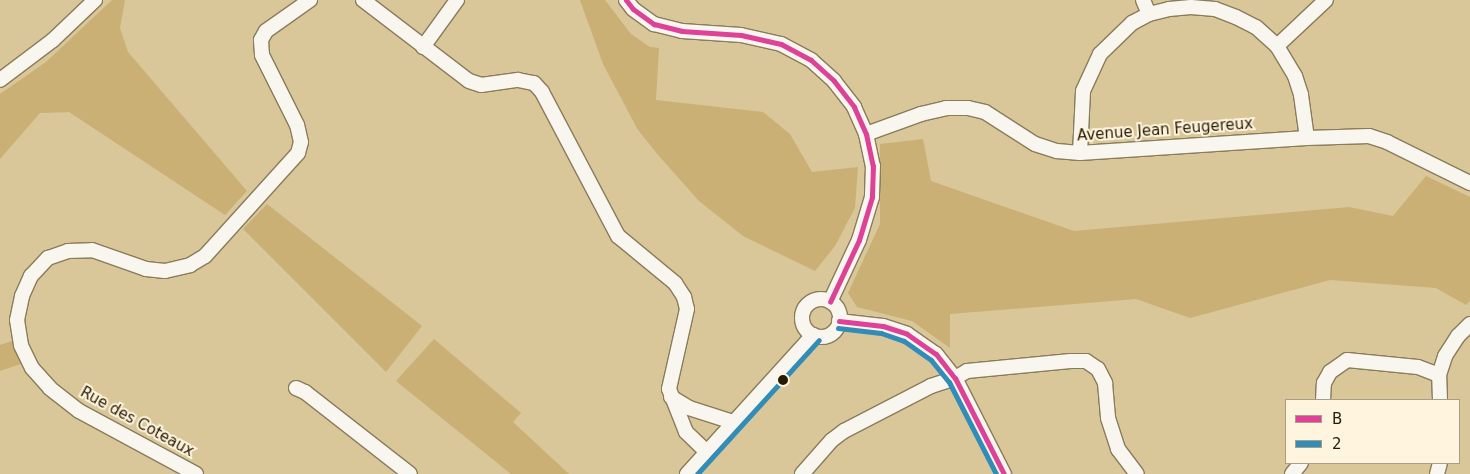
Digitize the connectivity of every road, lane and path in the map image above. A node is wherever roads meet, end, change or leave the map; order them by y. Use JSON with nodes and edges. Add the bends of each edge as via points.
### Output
{"nodes":[{"id":1,"x":96,"y":0,"type":"edge"},
{"id":2,"x":310,"y":0,"type":"edge"},
{"id":3,"x":363,"y":0,"type":"edge"},
{"id":4,"x":457,"y":0,"type":"edge"},
{"id":5,"x":626,"y":0,"type":"edge"},
{"id":6,"x":1143,"y":0,"type":"edge"},
{"id":7,"x":1326,"y":0,"type":"edge"},
{"id":8,"x":1149,"y":14,"type":"junction"},
{"id":9,"x":1277,"y":46,"type":"junction"},
{"id":10,"x":423,"y":47,"type":"junction"},
{"id":11,"x":0,"y":80,"type":"edge"},
{"id":12,"x":866,"y":134,"type":"junction"},
{"id":13,"x":1306,"y":138,"type":"junction"},
{"id":14,"x":1080,"y":153,"type":"junction"},
{"id":15,"x":1470,"y":183,"type":"edge"},
{"id":16,"x":830,"y":302,"type":"junction"},
{"id":17,"x":839,"y":321,"type":"junction"},
{"id":18,"x":1470,"y":324,"type":"edge"},
{"id":19,"x":813,"y":335,"type":"junction"},
{"id":20,"x":1439,"y":375,"type":"junction"},
{"id":21,"x":956,"y":378,"type":"junction"},
{"id":22,"x":296,"y":388,"type":"dead end"},
{"id":23,"x":671,"y":397,"type":"junction"},
{"id":24,"x":1323,"y":399,"type":"edge"},
{"id":25,"x":1440,"y":399,"type":"edge"},
{"id":26,"x":733,"y":422,"type":"junction"},
{"id":27,"x":707,"y":452,"type":"junction"},
{"id":28,"x":1300,"y":464,"type":"edge"},
{"id":29,"x":196,"y":474,"type":"edge"},
{"id":30,"x":410,"y":474,"type":"edge"},
{"id":31,"x":688,"y":474,"type":"edge"},
{"id":32,"x":802,"y":474,"type":"edge"},
{"id":33,"x":1004,"y":474,"type":"edge"},
{"id":34,"x":1137,"y":474,"type":"edge"},
{"id":35,"x":1292,"y":474,"type":"edge"}],
"edges":[{"from":1,"to":11,"type":"street","via":[[53,40]]},
{"from":2,"to":29,"type":"street","name":"Rue des Coteaux","via":[[266,31],[261,40],[262,55],[297,125],[301,142],[298,153],[205,256],[190,265],[165,271],[146,269],[92,250],[68,250],[48,258],[31,276],[16,320],[24,352],[32,368],[50,388],[79,410]]},
{"from":3,"to":10,"type":"street"},
{"from":4,"to":10,"type":"street"},
{"from":5,"to":12,"type":"street","via":[[654,24],[682,31],[741,35],[781,44],[811,60],[834,81],[854,107]]},
{"from":6,"to":8,"type":"street"},
{"from":7,"to":9,"type":"street"},
{"from":8,"to":9,"type":"street","via":[[1191,7],[1215,9],[1256,27]]},
{"from":8,"to":14,"type":"street","via":[[1115,37],[1092,69],[1083,91]]},
{"from":9,"to":13,"type":"street","via":[[1296,76]]},
{"from":10,"to":23,"type":"street","via":[[469,81],[481,85],[518,80],[534,83],[542,92],[618,236],[675,283],[684,297],[687,309],[669,389]]},
{"from":12,"to":14,"type":"street","name":"Avenue Jean Feugereux","via":[[921,114],[946,108],[968,108],[984,112],[1035,144],[1057,151]]},
{"from":12,"to":16,"type":"street","via":[[873,166],[872,197],[859,240]]},
{"from":13,"to":14,"type":"street","name":"Avenue Jean Feugereux"},
{"from":13,"to":15,"type":"street","name":"Avenue Jean Feugereux","via":[[1369,136],[1388,142]]},
{"from":16,"to":17,"type":"street","via":[[838,310]]},
{"from":16,"to":19,"type":"street","via":[[813,301],[804,310],[802,321]]},
{"from":17,"to":19,"type":"street","via":[[830,335]]},
{"from":17,"to":21,"type":"street","via":[[883,326],[907,334],[936,354]]},
{"from":18,"to":20,"type":"street","via":[[1445,356]]},
{"from":19,"to":26,"type":"street"},
{"from":20,"to":24,"type":"street","via":[[1418,367],[1347,360],[1330,372],[1324,382]]},
{"from":20,"to":25,"type":"street"},
{"from":21,"to":32,"type":"street","via":[[931,386],[844,431]]},
{"from":21,"to":33,"type":"street"},
{"from":21,"to":34,"type":"street","via":[[967,371],[1086,361],[1098,368],[1105,383],[1108,418],[1118,449]]},
{"from":22,"to":30,"type":"street"},
{"from":23,"to":26,"type":"street","via":[[689,408]]},
{"from":23,"to":27,"type":"street","via":[[686,432]]},
{"from":26,"to":27,"type":"street"},
{"from":27,"to":31,"type":"street"},
{"from":28,"to":35,"type":"street"}]}
